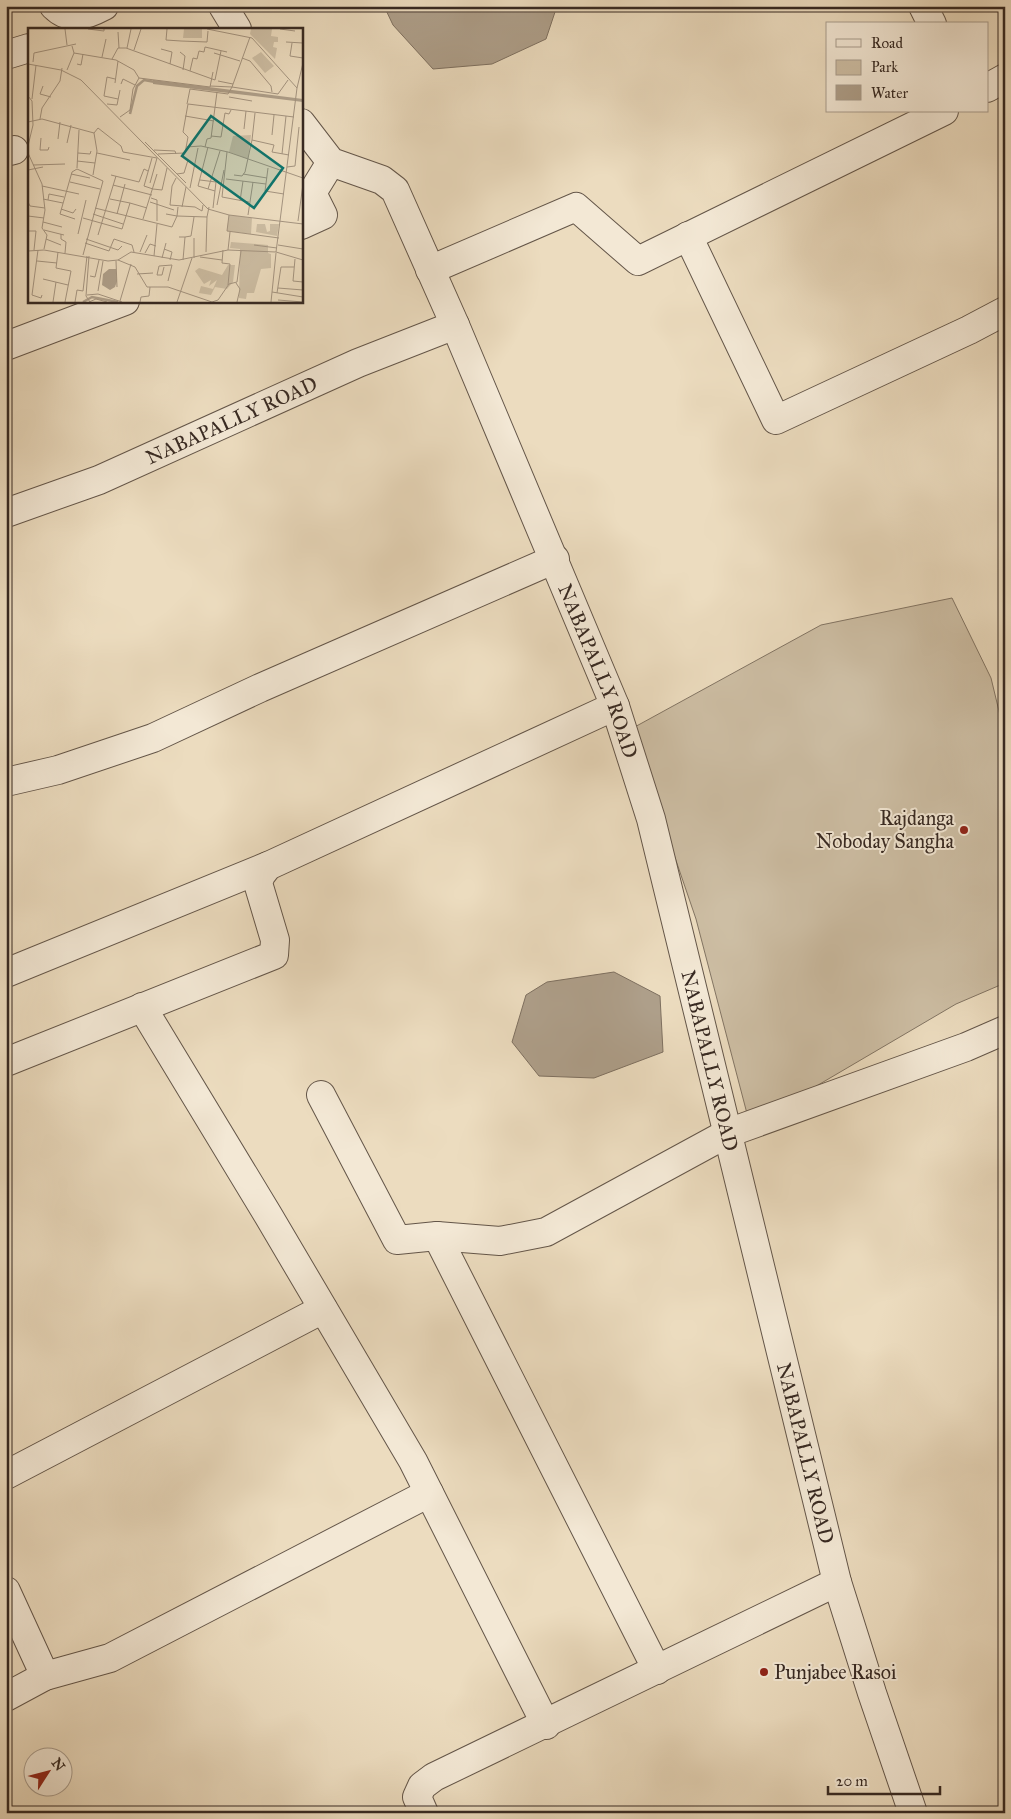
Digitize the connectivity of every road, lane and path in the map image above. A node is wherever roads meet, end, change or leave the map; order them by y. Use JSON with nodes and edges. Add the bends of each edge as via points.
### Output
{"nodes":[{"id":1,"x":104,"y":6,"type":"edge"},
{"id":2,"x":223,"y":6,"type":"edge"},
{"id":3,"x":923,"y":6,"type":"edge"},
{"id":4,"x":53,"y":15,"type":"edge"},
{"id":5,"x":931,"y":22,"type":"edge"},
{"id":6,"x":236,"y":28,"type":"edge"},
{"id":7,"x":28,"y":48,"type":"edge"},
{"id":8,"x":6,"y":55,"type":"edge"},
{"id":9,"x":1005,"y":78,"type":"edge"},
{"id":10,"x":988,"y":87,"type":"edge"},
{"id":11,"x":942,"y":112,"type":"edge"},
{"id":12,"x":302,"y":124,"type":"edge"},
{"id":13,"x":331,"y":162,"type":"junction"},
{"id":14,"x":302,"y":225,"type":"edge"},
{"id":15,"x":688,"y":236,"type":"junction"},
{"id":16,"x":430,"y":270,"type":"junction"},
{"id":17,"x":122,"y":302,"type":"edge"},
{"id":18,"x":1005,"y":311,"type":"edge"},
{"id":19,"x":455,"y":325,"type":"junction"},
{"id":20,"x":6,"y":346,"type":"edge"},
{"id":21,"x":6,"y":513,"type":"edge"},
{"id":22,"x":554,"y":559,"type":"junction"},
{"id":23,"x":616,"y":706,"type":"junction"},
{"id":24,"x":6,"y":782,"type":"edge"},
{"id":25,"x":268,"y":866,"type":"junction"},
{"id":26,"x":6,"y":973,"type":"edge"},
{"id":27,"x":142,"y":1007,"type":"junction"},
{"id":28,"x":1005,"y":1030,"type":"edge"},
{"id":29,"x":6,"y":1062,"type":"edge"},
{"id":30,"x":321,"y":1095,"type":"dead end"},
{"id":31,"x":728,"y":1133,"type":"junction"},
{"id":32,"x":437,"y":1236,"type":"junction"},
{"id":33,"x":323,"y":1309,"type":"junction"},
{"id":34,"x":6,"y":1475,"type":"edge"},
{"id":35,"x":429,"y":1493,"type":"junction"},
{"id":36,"x":837,"y":1582,"type":"junction"},
{"id":37,"x":6,"y":1591,"type":"edge"},
{"id":38,"x":657,"y":1670,"type":"junction"},
{"id":39,"x":45,"y":1676,"type":"junction"},
{"id":40,"x":6,"y":1697,"type":"edge"},
{"id":41,"x":546,"y":1725,"type":"junction"},
{"id":42,"x":424,"y":1813,"type":"edge"},
{"id":43,"x":914,"y":1813,"type":"edge"}],
"edges":[{"from":1,"to":4,"type":"street","via":[[86,16]]},
{"from":2,"to":6,"type":"street"},
{"from":3,"to":5,"type":"street"},
{"from":7,"to":8,"type":"street"},
{"from":9,"to":10,"type":"street"},
{"from":11,"to":15,"type":"street"},
{"from":12,"to":13,"type":"street"},
{"from":13,"to":14,"type":"street","via":[[312,193],[323,215]]},
{"from":13,"to":16,"type":"street","name":"NABAPALLY ROAD","via":[[382,180],[395,190]]},
{"from":15,"to":16,"type":"street","via":[[638,261],[576,207]]},
{"from":15,"to":18,"type":"street","via":[[776,420]]},
{"from":16,"to":19,"type":"street","name":"NABAPALLY ROAD"},
{"from":17,"to":20,"type":"street"},
{"from":19,"to":21,"type":"street","name":"NABAPALLY ROAD","via":[[358,364],[99,480]]},
{"from":19,"to":22,"type":"street","name":"NABAPALLY ROAD"},
{"from":22,"to":23,"type":"street","name":"NABAPALLY ROAD"},
{"from":22,"to":24,"type":"street","via":[[153,738],[58,770]]},
{"from":23,"to":25,"type":"street"},
{"from":23,"to":31,"type":"street","name":"NABAPALLY ROAD","via":[[651,818]]},
{"from":25,"to":26,"type":"street"},
{"from":25,"to":27,"type":"street","via":[[258,883],[275,940],[274,955]]},
{"from":27,"to":29,"type":"street"},
{"from":27,"to":33,"type":"street"},
{"from":28,"to":31,"type":"street"},
{"from":30,"to":32,"type":"street","via":[[397,1240]]},
{"from":31,"to":32,"type":"street","via":[[546,1232],[500,1241]]},
{"from":31,"to":36,"type":"street","name":"NABAPALLY ROAD"},
{"from":32,"to":38,"type":"street"},
{"from":33,"to":34,"type":"street"},
{"from":33,"to":35,"type":"street"},
{"from":35,"to":39,"type":"street","via":[[110,1658]]},
{"from":35,"to":41,"type":"street"},
{"from":36,"to":38,"type":"street"},
{"from":36,"to":43,"type":"street","name":"NABAPALLY ROAD"},
{"from":37,"to":39,"type":"street"},
{"from":38,"to":41,"type":"street"},
{"from":39,"to":40,"type":"street"},
{"from":41,"to":42,"type":"street","via":[[434,1777],[422,1786],[417,1797]]}]}
